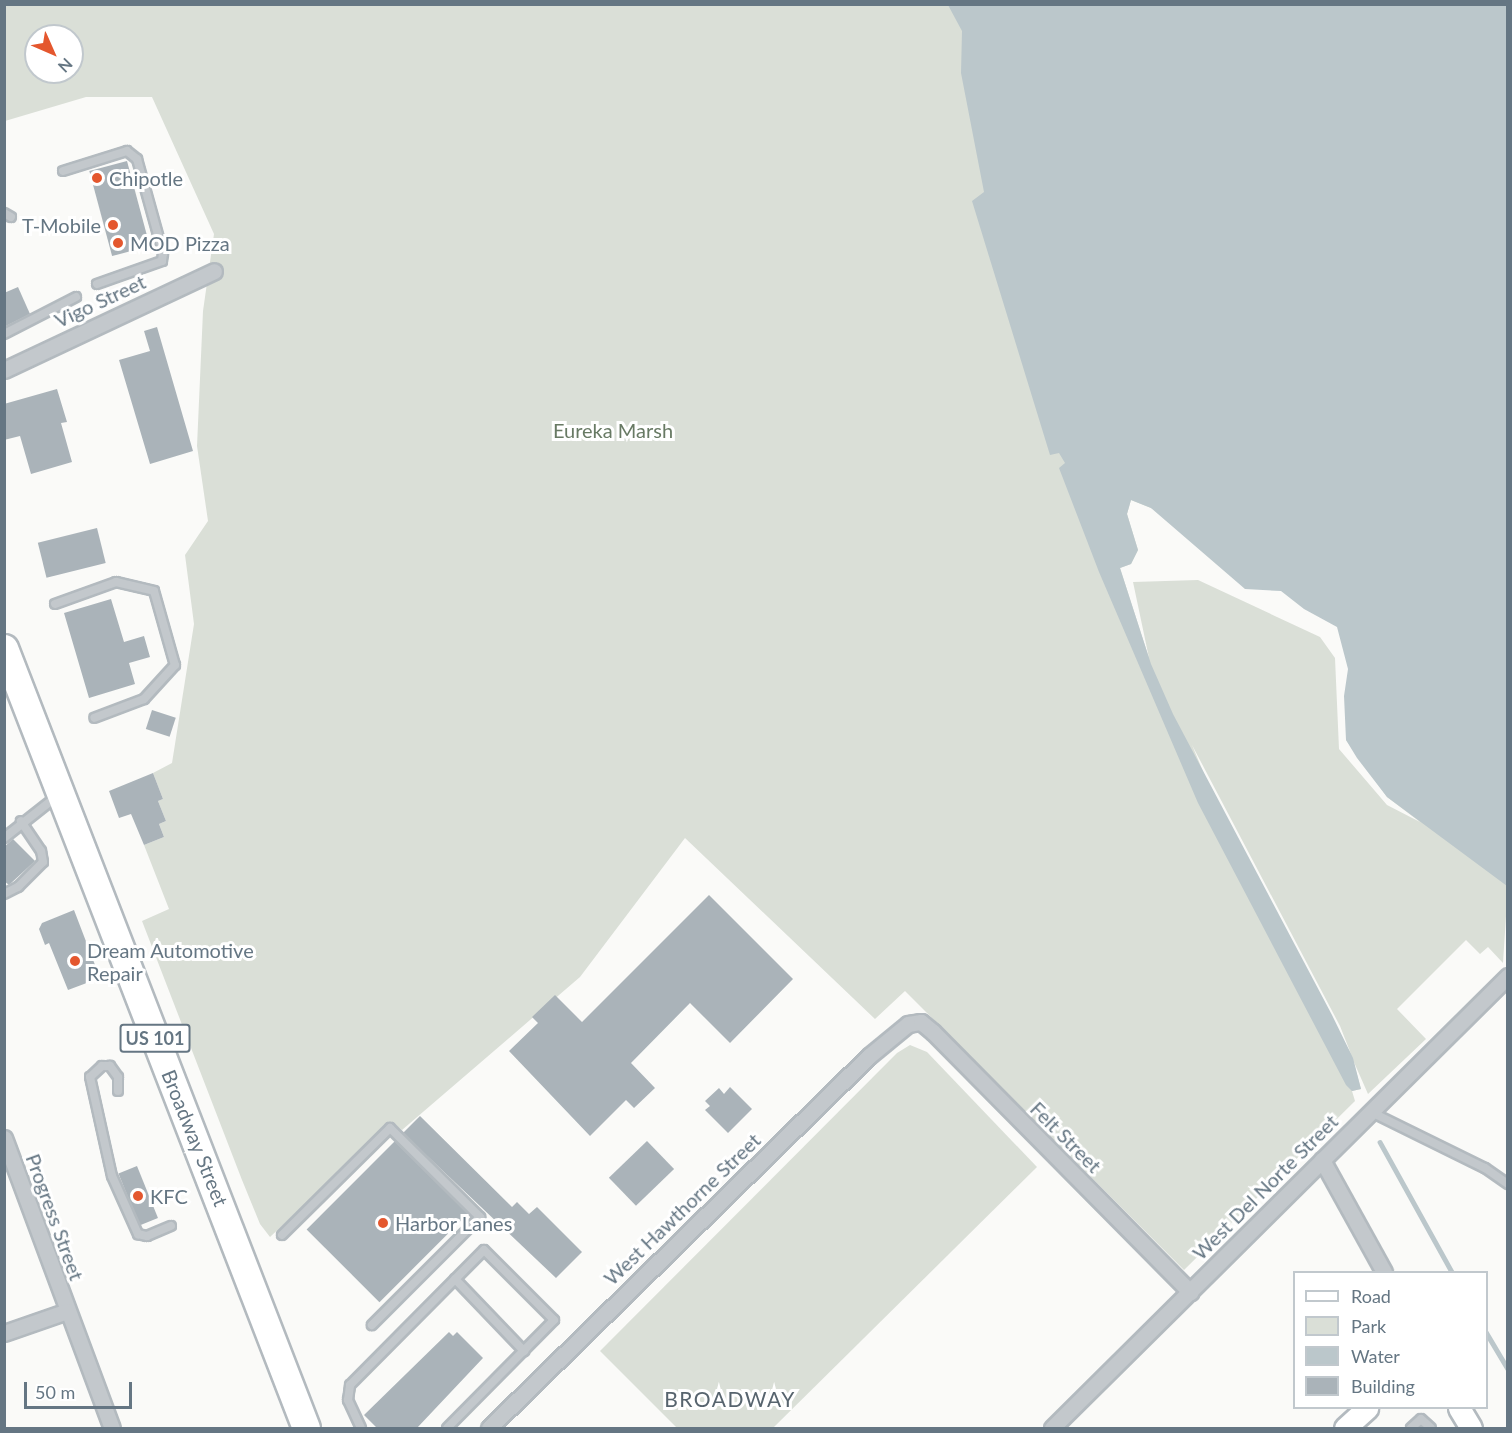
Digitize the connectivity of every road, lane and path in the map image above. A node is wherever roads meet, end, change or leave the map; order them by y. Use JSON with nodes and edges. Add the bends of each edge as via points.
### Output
{"nodes":[{"id":1,"x":63,"y":171,"type":"dead end"},
{"id":2,"x":214,"y":271,"type":"dead end"},
{"id":3,"x":97,"y":284,"type":"dead end"},
{"id":4,"x":76,"y":297,"type":"dead end"},
{"id":5,"x":4,"y":334,"type":"edge"},
{"id":6,"x":4,"y":370,"type":"edge"},
{"id":7,"x":55,"y":604,"type":"dead end"},
{"id":8,"x":4,"y":648,"type":"edge"},
{"id":9,"x":94,"y":718,"type":"dead end"},
{"id":10,"x":59,"y":795,"type":"junction"},
{"id":11,"x":21,"y":821,"type":"junction"},
{"id":12,"x":4,"y":838,"type":"edge"},
{"id":13,"x":4,"y":894,"type":"edge"},
{"id":14,"x":1508,"y":976,"type":"edge"},
{"id":15,"x":908,"y":1024,"type":"joint"},
{"id":16,"x":118,"y":1091,"type":"dead end"},
{"id":17,"x":1371,"y":1112,"type":"junction"},
{"id":18,"x":4,"y":1138,"type":"edge"},
{"id":19,"x":1322,"y":1160,"type":"junction"},
{"id":20,"x":1508,"y":1184,"type":"edge"},
{"id":21,"x":171,"y":1226,"type":"dead end"},
{"id":22,"x":282,"y":1235,"type":"dead end"},
{"id":23,"x":1383,"y":1271,"type":"edge"},
{"id":24,"x":455,"y":1279,"type":"junction"},
{"id":25,"x":1190,"y":1292,"type":"junction"},
{"id":26,"x":67,"y":1311,"type":"junction"},
{"id":27,"x":372,"y":1325,"type":"dead end"},
{"id":28,"x":4,"y":1333,"type":"edge"},
{"id":29,"x":524,"y":1351,"type":"junction"},
{"id":30,"x":1460,"y":1409,"type":"edge"},
{"id":31,"x":451,"y":1427,"type":"edge"},
{"id":32,"x":112,"y":1428,"type":"edge"},
{"id":33,"x":306,"y":1428,"type":"edge"},
{"id":34,"x":361,"y":1428,"type":"edge"},
{"id":35,"x":489,"y":1428,"type":"edge"},
{"id":36,"x":1052,"y":1428,"type":"edge"},
{"id":37,"x":1411,"y":1428,"type":"edge"},
{"id":38,"x":1431,"y":1428,"type":"edge"},
{"id":39,"x":1471,"y":1428,"type":"edge"}],
"edges":[{"from":1,"to":3,"type":"lane","via":[[127,151],[137,159],[164,253],[162,261]]},
{"from":2,"to":6,"type":"street","name":"Vigo Street"},
{"from":4,"to":5,"type":"lane"},
{"from":7,"to":9,"type":"lane","via":[[116,582],[154,591],[175,665],[144,699]]},
{"from":8,"to":10,"type":"highway","name":"Broadway Street","number":"US 101"},
{"from":10,"to":11,"type":"lane"},
{"from":10,"to":33,"type":"highway","name":"Broadway Street","number":"US 101"},
{"from":11,"to":12,"type":"lane"},
{"from":11,"to":13,"type":"lane","via":[[41,851],[43,862],[18,887]]},
{"from":14,"to":17,"type":"street","name":"West Del Norte Street"},
{"from":15,"to":25,"type":"street","name":"Felt Street","via":[[921,1022],[933,1032]]},
{"from":15,"to":35,"type":"street","name":"West Hawthorne Street","via":[[888,1037]]},
{"from":16,"to":21,"type":"lane","via":[[118,1077],[110,1066],[102,1066],[90,1077],[112,1176],[138,1234],[147,1236]]},
{"from":17,"to":19,"type":"street","name":"West Del Norte Street"},
{"from":17,"to":20,"type":"lane","via":[[1485,1168]]},
{"from":18,"to":26,"type":"street","name":"Progress Street"},
{"from":19,"to":23,"type":"street"},
{"from":19,"to":25,"type":"street","name":"West Del Norte Street"},
{"from":22,"to":27,"type":"lane","via":[[390,1128],[480,1217]]},
{"from":24,"to":29,"type":"lane"},
{"from":24,"to":29,"type":"lane","via":[[484,1250],[554,1320]]},
{"from":24,"to":34,"type":"lane","via":[[350,1385],[348,1400]]},
{"from":25,"to":36,"type":"street","name":"West Del Norte Street"},
{"from":26,"to":28,"type":"street","name":"Progress Street"},
{"from":26,"to":32,"type":"street","name":"Progress Street"},
{"from":29,"to":31,"type":"lane"},
{"from":30,"to":39,"type":"street"},
{"from":37,"to":38,"type":"lane","via":[[1421,1419]]}]}
